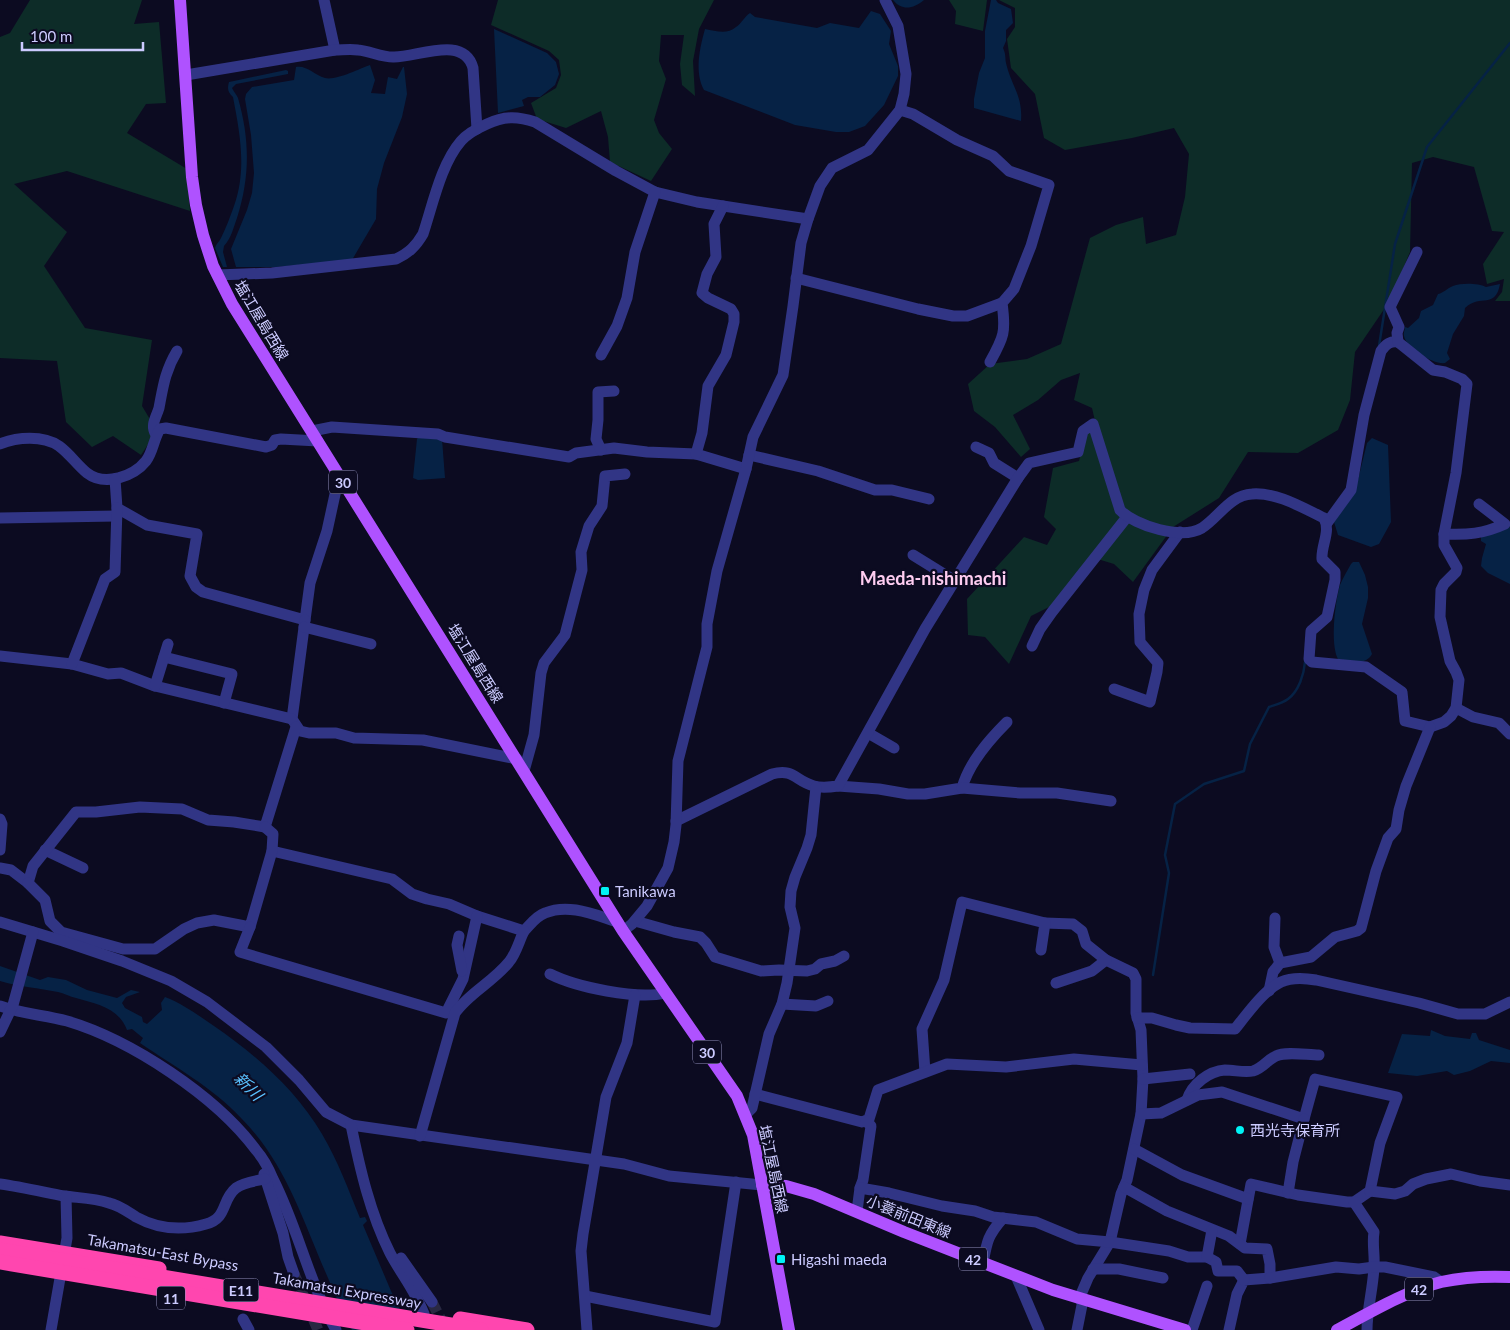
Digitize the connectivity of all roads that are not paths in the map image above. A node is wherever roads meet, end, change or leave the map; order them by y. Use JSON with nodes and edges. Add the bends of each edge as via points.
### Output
{"nodes":[{"id":1,"x":180,"y":0,"type":"edge"},
{"id":2,"x":324,"y":0,"type":"edge"},
{"id":3,"x":885,"y":0,"type":"edge"},
{"id":4,"x":335,"y":50,"type":"junction"},
{"id":5,"x":186,"y":74,"type":"junction"},
{"id":6,"x":900,"y":110,"type":"junction"},
{"id":7,"x":476,"y":129,"type":"junction"},
{"id":8,"x":655,"y":192,"type":"junction"},
{"id":9,"x":723,"y":206,"type":"junction"},
{"id":10,"x":808,"y":219,"type":"junction"},
{"id":11,"x":1417,"y":252,"type":"dead end"},
{"id":12,"x":217,"y":275,"type":"junction"},
{"id":13,"x":796,"y":278,"type":"junction"},
{"id":14,"x":1002,"y":303,"type":"junction"},
{"id":15,"x":1398,"y":342,"type":"junction"},
{"id":16,"x":177,"y":351,"type":"dead end"},
{"id":17,"x":601,"y":355,"type":"dead end"},
{"id":18,"x":990,"y":362,"type":"dead end"},
{"id":19,"x":614,"y":391,"type":"dead end"},
{"id":20,"x":156,"y":435,"type":"junction"},
{"id":21,"x":315,"y":436,"type":"junction"},
{"id":22,"x":0,"y":444,"type":"edge"},
{"id":23,"x":976,"y":447,"type":"dead end"},
{"id":24,"x":601,"y":450,"type":"junction"},
{"id":25,"x":696,"y":454,"type":"junction"},
{"id":26,"x":749,"y":456,"type":"junction"},
{"id":27,"x":746,"y":468,"type":"junction"},
{"id":28,"x":625,"y":474,"type":"dead end"},
{"id":29,"x":339,"y":476,"type":"junction"},
{"id":30,"x":1018,"y":478,"type":"junction"},
{"id":31,"x":115,"y":479,"type":"junction"},
{"id":32,"x":929,"y":499,"type":"dead end"},
{"id":33,"x":1479,"y":504,"type":"dead end"},
{"id":34,"x":116,"y":512,"type":"junction"},
{"id":35,"x":1127,"y":517,"type":"junction"},
{"id":36,"x":0,"y":518,"type":"edge"},
{"id":37,"x":1327,"y":529,"type":"junction"},
{"id":38,"x":1180,"y":532,"type":"junction"},
{"id":39,"x":1444,"y":534,"type":"junction"},
{"id":40,"x":913,"y":555,"type":"dead end"},
{"id":41,"x":955,"y":581,"type":"junction"},
{"id":42,"x":305,"y":624,"type":"junction"},
{"id":43,"x":168,"y":644,"type":"dead end"},
{"id":44,"x":371,"y":644,"type":"dead end"},
{"id":45,"x":1032,"y":646,"type":"dead end"},
{"id":46,"x":0,"y":656,"type":"edge"},
{"id":47,"x":164,"y":657,"type":"junction"},
{"id":48,"x":72,"y":664,"type":"junction"},
{"id":49,"x":155,"y":686,"type":"junction"},
{"id":50,"x":1114,"y":689,"type":"dead end"},
{"id":51,"x":224,"y":703,"type":"junction"},
{"id":52,"x":1456,"y":708,"type":"junction"},
{"id":53,"x":1007,"y":722,"type":"dead end"},
{"id":54,"x":294,"y":723,"type":"junction"},
{"id":55,"x":1430,"y":727,"type":"junction"},
{"id":56,"x":868,"y":733,"type":"junction"},
{"id":57,"x":1510,"y":734,"type":"edge"},
{"id":58,"x":894,"y":748,"type":"dead end"},
{"id":59,"x":516,"y":759,"type":"junction"},
{"id":60,"x":524,"y":771,"type":"junction"},
{"id":61,"x":838,"y":786,"type":"junction"},
{"id":62,"x":816,"y":787,"type":"junction"},
{"id":63,"x":962,"y":788,"type":"junction"},
{"id":64,"x":1111,"y":800,"type":"dead end"},
{"id":65,"x":0,"y":819,"type":"edge"},
{"id":66,"x":676,"y":821,"type":"junction"},
{"id":67,"x":265,"y":827,"type":"junction"},
{"id":68,"x":0,"y":850,"type":"edge"},
{"id":69,"x":45,"y":850,"type":"junction"},
{"id":70,"x":272,"y":851,"type":"junction"},
{"id":71,"x":0,"y":868,"type":"edge"},
{"id":72,"x":83,"y":868,"type":"dead end"},
{"id":73,"x":28,"y":883,"type":"junction"},
{"id":74,"x":0,"y":916,"type":"edge"},
{"id":75,"x":477,"y":916,"type":"junction"},
{"id":76,"x":1275,"y":918,"type":"dead end"},
{"id":77,"x":0,"y":922,"type":"edge"},
{"id":78,"x":23,"y":922,"type":"dead end"},
{"id":79,"x":1045,"y":923,"type":"junction"},
{"id":80,"x":626,"y":925,"type":"junction"},
{"id":81,"x":250,"y":927,"type":"junction"},
{"id":82,"x":524,"y":931,"type":"junction"},
{"id":83,"x":32,"y":935,"type":"junction"},
{"id":84,"x":459,"y":936,"type":"dead end"},
{"id":85,"x":1041,"y":950,"type":"dead end"},
{"id":86,"x":844,"y":956,"type":"dead end"},
{"id":87,"x":1106,"y":960,"type":"junction"},
{"id":88,"x":1278,"y":966,"type":"junction"},
{"id":89,"x":789,"y":970,"type":"junction"},
{"id":90,"x":550,"y":974,"type":"dead end"},
{"id":91,"x":464,"y":979,"type":"junction"},
{"id":92,"x":1056,"y":983,"type":"dead end"},
{"id":93,"x":1270,"y":991,"type":"junction"},
{"id":94,"x":665,"y":993,"type":"junction"},
{"id":95,"x":635,"y":996,"type":"junction"},
{"id":96,"x":828,"y":1001,"type":"dead end"},
{"id":97,"x":1510,"y":1002,"type":"edge"},
{"id":98,"x":782,"y":1004,"type":"junction"},
{"id":99,"x":8,"y":1007,"type":"edge"},
{"id":100,"x":455,"y":1013,"type":"junction"},
{"id":101,"x":1137,"y":1018,"type":"junction"},
{"id":102,"x":0,"y":1032,"type":"edge"},
{"id":103,"x":1319,"y":1055,"type":"dead end"},
{"id":104,"x":1142,"y":1065,"type":"junction"},
{"id":105,"x":924,"y":1067,"type":"junction"},
{"id":106,"x":1190,"y":1074,"type":"dead end"},
{"id":107,"x":1143,"y":1079,"type":"junction"},
{"id":108,"x":755,"y":1094,"type":"junction"},
{"id":109,"x":1187,"y":1100,"type":"junction"},
{"id":110,"x":745,"y":1114,"type":"junction"},
{"id":111,"x":1141,"y":1114,"type":"junction"},
{"id":112,"x":1304,"y":1119,"type":"junction"},
{"id":113,"x":866,"y":1121,"type":"junction"},
{"id":114,"x":351,"y":1125,"type":"junction"},
{"id":115,"x":420,"y":1136,"type":"junction"},
{"id":116,"x":1134,"y":1149,"type":"junction"},
{"id":117,"x":257,"y":1150,"type":"junction"},
{"id":118,"x":595,"y":1160,"type":"junction"},
{"id":119,"x":265,"y":1180,"type":"junction"},
{"id":120,"x":736,"y":1182,"type":"junction"},
{"id":121,"x":0,"y":1184,"type":"edge"},
{"id":122,"x":762,"y":1185,"type":"junction"},
{"id":123,"x":1510,"y":1185,"type":"edge"},
{"id":124,"x":1124,"y":1187,"type":"junction"},
{"id":125,"x":860,"y":1188,"type":"junction"},
{"id":126,"x":1370,"y":1191,"type":"junction"},
{"id":127,"x":1288,"y":1192,"type":"junction"},
{"id":128,"x":66,"y":1196,"type":"junction"},
{"id":129,"x":1248,"y":1199,"type":"junction"},
{"id":130,"x":1354,"y":1202,"type":"junction"},
{"id":131,"x":856,"y":1211,"type":"junction"},
{"id":132,"x":1004,"y":1218,"type":"junction"},
{"id":133,"x":1212,"y":1230,"type":"junction"},
{"id":134,"x":0,"y":1242,"type":"edge"},
{"id":135,"x":1110,"y":1242,"type":"junction"},
{"id":136,"x":1240,"y":1244,"type":"junction"},
{"id":137,"x":0,"y":1250,"type":"edge"},
{"id":138,"x":64,"y":1253,"type":"junction"},
{"id":139,"x":1207,"y":1257,"type":"junction"},
{"id":140,"x":0,"y":1262,"type":"edge"},
{"id":141,"x":983,"y":1263,"type":"junction"},
{"id":142,"x":1374,"y":1267,"type":"junction"},
{"id":143,"x":0,"y":1269,"type":"edge"},
{"id":144,"x":1093,"y":1269,"type":"junction"},
{"id":145,"x":294,"y":1274,"type":"tunnel mouth"},
{"id":146,"x":1016,"y":1276,"type":"junction"},
{"id":147,"x":1510,"y":1277,"type":"edge"},
{"id":148,"x":1163,"y":1278,"type":"dead end"},
{"id":149,"x":1270,"y":1278,"type":"junction"},
{"id":150,"x":60,"y":1279,"type":"junction"},
{"id":151,"x":1244,"y":1280,"type":"junction"},
{"id":152,"x":1441,"y":1282,"type":"junction"},
{"id":153,"x":1207,"y":1286,"type":"dead end"},
{"id":154,"x":585,"y":1296,"type":"junction"},
{"id":155,"x":327,"y":1298,"type":"junction"},
{"id":156,"x":1082,"y":1299,"type":"junction"},
{"id":157,"x":425,"y":1309,"type":"junction"},
{"id":158,"x":1367,"y":1315,"type":"junction"},
{"id":159,"x":243,"y":1319,"type":"dead end"},
{"id":160,"x":337,"y":1327,"type":"edge"},
{"id":161,"x":51,"y":1330,"type":"edge"},
{"id":162,"x":249,"y":1330,"type":"edge"},
{"id":163,"x":369,"y":1330,"type":"edge"},
{"id":164,"x":407,"y":1330,"type":"edge"},
{"id":165,"x":481,"y":1330,"type":"edge"},
{"id":166,"x":527,"y":1330,"type":"edge"},
{"id":167,"x":587,"y":1330,"type":"edge"},
{"id":168,"x":789,"y":1330,"type":"edge"},
{"id":169,"x":1039,"y":1330,"type":"edge"},
{"id":170,"x":1077,"y":1330,"type":"edge"},
{"id":171,"x":1185,"y":1330,"type":"edge"},
{"id":172,"x":1192,"y":1330,"type":"edge"},
{"id":173,"x":1229,"y":1330,"type":"edge"},
{"id":174,"x":1337,"y":1330,"type":"edge"},
{"id":175,"x":1367,"y":1330,"type":"edge"}],
"edges":[{"from":1,"to":5,"type":"main road","name":"塩江屋島西線","number":"30"},
{"from":2,"to":4,"type":"street"},
{"from":3,"to":6,"type":"street","via":[[898,26],[906,74]]},
{"from":4,"to":5,"type":"street"},
{"from":4,"to":7,"type":"street","via":[[358,50],[397,58],[449,50],[467,55],[472,68]]},
{"from":5,"to":12,"type":"main road","name":"塩江屋島西線","number":"30","via":[[196,205]]},
{"from":6,"to":10,"type":"street","via":[[868,150],[832,168],[820,186]]},
{"from":6,"to":14,"type":"street","via":[[993,156],[1009,171],[1048,185],[1032,246],[1014,289]]},
{"from":7,"to":8,"type":"street","via":[[509,117],[535,122]]},
{"from":7,"to":12,"type":"street","via":[[462,140],[449,158],[423,234],[408,253],[396,259],[272,273]]},
{"from":8,"to":9,"type":"street"},
{"from":8,"to":17,"type":"street","via":[[635,252],[627,298],[617,326]]},
{"from":9,"to":10,"type":"street"},
{"from":9,"to":25,"type":"street","via":[[714,224],[716,257],[702,293],[731,309],[734,322],[726,355],[708,386]]},
{"from":10,"to":13,"type":"street"},
{"from":11,"to":15,"type":"street","via":[[1390,307],[1398,327]]},
{"from":12,"to":21,"type":"main road","name":"塩江屋島西線","number":"30"},
{"from":13,"to":14,"type":"street","via":[[953,316],[967,316]]},
{"from":13,"to":26,"type":"street","via":[[782,375],[753,438]]},
{"from":14,"to":18,"type":"street","via":[[1004,332]]},
{"from":15,"to":37,"type":"street","via":[[1392,341],[1380,350],[1351,490]]},
{"from":15,"to":39,"type":"street","via":[[1433,370],[1462,379],[1467,384],[1456,473]]},
{"from":16,"to":20,"type":"street","via":[[164,378],[154,420]]},
{"from":19,"to":24,"type":"street","via":[[598,392],[596,439]]},
{"from":20,"to":21,"type":"street","via":[[160,429],[166,428],[266,447],[275,440]]},
{"from":20,"to":31,"type":"street","via":[[147,460],[134,472]]},
{"from":21,"to":24,"type":"street","via":[[340,428],[438,434],[569,457]]},
{"from":21,"to":29,"type":"main road","name":"塩江屋島西線","number":"30"},
{"from":22,"to":31,"type":"street","via":[[12,439],[40,439],[58,446],[89,475]]},
{"from":23,"to":30,"type":"street","via":[[990,453],[994,463]]},
{"from":24,"to":25,"type":"street","via":[[614,448]]},
{"from":25,"to":27,"type":"street"},
{"from":26,"to":27,"type":"street"},
{"from":26,"to":32,"type":"street","via":[[818,471],[874,490],[892,490]]},
{"from":27,"to":66,"type":"street","via":[[717,570],[707,624],[707,647],[678,761]]},
{"from":28,"to":60,"type":"street","via":[[605,476],[602,506],[589,526],[581,552],[582,570],[564,635],[540,673],[534,735]]},
{"from":29,"to":42,"type":"street","via":[[327,531],[310,583]]},
{"from":29,"to":59,"type":"main road","name":"塩江屋島西線","number":"30"},
{"from":30,"to":35,"type":"street","via":[[1029,463],[1078,452],[1083,431],[1093,424],[1120,510]]},
{"from":30,"to":41,"type":"street"},
{"from":31,"to":34,"type":"street"},
{"from":33,"to":39,"type":"street","via":[[1505,524],[1493,530],[1465,535]]},
{"from":34,"to":36,"type":"street"},
{"from":34,"to":42,"type":"street","via":[[147,525],[197,534],[190,576],[203,592]]},
{"from":34,"to":48,"type":"street","via":[[114,572],[105,579]]},
{"from":35,"to":38,"type":"street","via":[[1155,528]]},
{"from":35,"to":45,"type":"street","via":[[1052,612]]},
{"from":37,"to":38,"type":"street","via":[[1324,518],[1277,497],[1251,494],[1237,498],[1201,528]]},
{"from":37,"to":55,"type":"street","via":[[1322,559],[1335,572],[1335,580],[1327,616],[1312,631],[1309,659],[1312,662],[1366,667],[1402,692],[1405,721]]},
{"from":38,"to":50,"type":"street","via":[[1152,570],[1139,614],[1140,642],[1158,663],[1150,702]]},
{"from":39,"to":52,"type":"street","via":[[1444,545],[1457,568],[1441,590],[1440,617],[1450,661],[1459,680]]},
{"from":40,"to":41,"type":"street"},
{"from":41,"to":56,"type":"street"},
{"from":42,"to":44,"type":"street"},
{"from":42,"to":54,"type":"street"},
{"from":43,"to":47,"type":"street"},
{"from":46,"to":48,"type":"street"},
{"from":47,"to":49,"type":"street"},
{"from":47,"to":51,"type":"street","via":[[232,674]]},
{"from":48,"to":49,"type":"street","via":[[108,674],[121,673]]},
{"from":49,"to":51,"type":"street"},
{"from":51,"to":54,"type":"street"},
{"from":52,"to":55,"type":"street","via":[[1444,722]]},
{"from":52,"to":57,"type":"street","via":[[1473,717],[1499,724]]},
{"from":53,"to":63,"type":"street","via":[[966,774]]},
{"from":54,"to":59,"type":"street","via":[[300,731],[309,733],[423,740]]},
{"from":54,"to":67,"type":"street"},
{"from":55,"to":88,"type":"street","via":[[1406,786],[1396,829],[1388,838],[1376,871],[1361,928],[1335,938],[1311,957]]},
{"from":56,"to":58,"type":"street"},
{"from":56,"to":61,"type":"street"},
{"from":59,"to":60,"type":"main road","name":"塩江屋島西線","number":"30"},
{"from":60,"to":80,"type":"main road","name":"塩江屋島西線","number":"30"},
{"from":61,"to":62,"type":"street"},
{"from":61,"to":63,"type":"street","via":[[908,794]]},
{"from":62,"to":66,"type":"street","via":[[793,774],[780,772]]},
{"from":62,"to":89,"type":"street","via":[[811,835],[791,891],[790,907],[795,928]]},
{"from":63,"to":64,"type":"street","via":[[1057,793]]},
{"from":65,"to":68,"type":"street"},
{"from":66,"to":80,"type":"street","via":[[668,868],[656,892]]},
{"from":67,"to":69,"type":"street","via":[[208,820],[182,809],[140,807],[76,812]]},
{"from":67,"to":70,"type":"street","via":[[273,834]]},
{"from":69,"to":72,"type":"street"},
{"from":69,"to":73,"type":"street","via":[[33,866]]},
{"from":70,"to":75,"type":"street","via":[[392,878],[412,894]]},
{"from":70,"to":81,"type":"street"},
{"from":71,"to":73,"type":"street","via":[[11,870]]},
{"from":73,"to":81,"type":"street","via":[[45,900],[50,921],[61,932],[123,949],[155,949],[184,929],[214,920]]},
{"from":74,"to":78,"type":"street"},
{"from":75,"to":82,"type":"street"},
{"from":75,"to":91,"type":"street"},
{"from":76,"to":88,"type":"street","via":[[1274,947]]},
{"from":77,"to":83,"type":"street"},
{"from":79,"to":85,"type":"street"},
{"from":79,"to":87,"type":"street","via":[[1074,924],[1082,931],[1086,944]]},
{"from":79,"to":105,"type":"street","via":[[962,902],[944,980],[922,1029]]},
{"from":80,"to":82,"type":"street","via":[[580,910],[563,910],[544,913]]},
{"from":80,"to":89,"type":"street","via":[[700,937],[715,957],[761,971]]},
{"from":80,"to":94,"type":"main road","name":"塩江屋島西線","number":"30"},
{"from":81,"to":91,"type":"street","via":[[240,952],[446,1012]]},
{"from":82,"to":100,"type":"street","via":[[510,962]]},
{"from":83,"to":99,"type":"street"},
{"from":83,"to":114,"type":"street","via":[[130,964],[170,980],[206,1002],[266,1047],[326,1112]]},
{"from":84,"to":91,"type":"street","via":[[457,945]]},
{"from":86,"to":89,"type":"street","via":[[815,969]]},
{"from":87,"to":92,"type":"street","via":[[1092,971]]},
{"from":87,"to":101,"type":"street","via":[[1134,976]]},
{"from":88,"to":93,"type":"street","via":[[1273,972]]},
{"from":89,"to":98,"type":"street"},
{"from":90,"to":95,"type":"street","via":[[566,982]]},
{"from":91,"to":100,"type":"street","via":[[465,986]]},
{"from":93,"to":97,"type":"street","via":[[1281,982],[1302,978],[1472,1015],[1485,1014]]},
{"from":93,"to":101,"type":"street","via":[[1235,1029],[1190,1028],[1152,1018]]},
{"from":94,"to":95,"type":"street"},
{"from":94,"to":110,"type":"main road","name":"塩江屋島西線","number":"30","via":[[726,1079]]},
{"from":95,"to":118,"type":"street","via":[[627,1043],[606,1097]]},
{"from":96,"to":98,"type":"street","via":[[816,1006]]},
{"from":98,"to":108,"type":"street","via":[[771,1029]]},
{"from":99,"to":102,"type":"street"},
{"from":99,"to":117,"type":"street","via":[[66,1021],[132,1049],[205,1099]]},
{"from":100,"to":115,"type":"street"},
{"from":101,"to":104,"type":"street"},
{"from":103,"to":109,"type":"street","via":[[1284,1053],[1252,1071],[1224,1070],[1212,1074],[1196,1084]]},
{"from":104,"to":105,"type":"street","via":[[1074,1059],[1006,1067],[946,1064]]},
{"from":104,"to":107,"type":"street"},
{"from":105,"to":113,"type":"street","via":[[878,1090],[870,1118]]},
{"from":106,"to":107,"type":"street"},
{"from":107,"to":111,"type":"street"},
{"from":108,"to":110,"type":"street","via":[[752,1108]]},
{"from":108,"to":113,"type":"street"},
{"from":109,"to":111,"type":"street","via":[[1171,1110]]},
{"from":109,"to":112,"type":"street","via":[[1222,1092]]},
{"from":110,"to":122,"type":"main road","name":"塩江屋島西線","number":"30","via":[[753,1135]]},
{"from":111,"to":116,"type":"street"},
{"from":112,"to":126,"type":"street","via":[[1315,1079],[1397,1097],[1380,1143]]},
{"from":112,"to":127,"type":"street"},
{"from":113,"to":125,"type":"street","via":[[871,1126],[864,1180]]},
{"from":114,"to":115,"type":"street"},
{"from":114,"to":157,"type":"street","via":[[360,1172],[380,1231]]},
{"from":115,"to":118,"type":"street"},
{"from":116,"to":124,"type":"street"},
{"from":116,"to":129,"type":"street","via":[[1182,1175]]},
{"from":117,"to":119,"type":"street"},
{"from":117,"to":155,"type":"street"},
{"from":118,"to":120,"type":"street","via":[[669,1176]]},
{"from":118,"to":154,"type":"street","via":[[582,1242]]},
{"from":119,"to":128,"type":"street","via":[[237,1187],[216,1221],[187,1228],[152,1225],[111,1203]]},
{"from":119,"to":145,"type":"street"},
{"from":120,"to":122,"type":"street"},
{"from":120,"to":154,"type":"street","via":[[715,1322]]},
{"from":121,"to":128,"type":"street"},
{"from":122,"to":131,"type":"main road","name":"小蓑前田東線","number":"42","via":[[802,1190]]},
{"from":122,"to":168,"type":"main road","name":"塩江屋島西線","number":"30"},
{"from":123,"to":126,"type":"street","via":[[1480,1182],[1451,1174],[1426,1179],[1395,1194]]},
{"from":124,"to":133,"type":"street","via":[[1167,1211]]},
{"from":124,"to":135,"type":"street"},
{"from":125,"to":131,"type":"street"},
{"from":125,"to":132,"type":"street"},
{"from":126,"to":130,"type":"street"},
{"from":127,"to":129,"type":"street","via":[[1251,1184]]},
{"from":127,"to":130,"type":"street"},
{"from":128,"to":138,"type":"street"},
{"from":129,"to":136,"type":"street"},
{"from":130,"to":142,"type":"street","via":[[1374,1232]]},
{"from":131,"to":141,"type":"main road","name":"小蓑前田東線","number":"42"},
{"from":132,"to":135,"type":"street","via":[[1036,1222],[1077,1239]]},
{"from":132,"to":141,"type":"street","via":[[991,1232]]},
{"from":133,"to":136,"type":"street"},
{"from":133,"to":139,"type":"street"},
{"from":134,"to":138,"type":"highway","name":"Takamatsu-East Bypass","number":"11"},
{"from":135,"to":139,"type":"street","via":[[1188,1257]]},
{"from":135,"to":144,"type":"street"},
{"from":136,"to":149,"type":"street","via":[[1245,1248],[1267,1249]]},
{"from":137,"to":165,"type":"highway","name":"Takamatsu Expressway","number":"E11","bridge":true},
{"from":138,"to":150,"type":"street"},
{"from":138,"to":155,"type":"highway","name":"Takamatsu-East Bypass","number":"11"},
{"from":139,"to":151,"type":"street","via":[[1216,1262],[1218,1271],[1237,1271]]},
{"from":140,"to":164,"type":"highway","name":"Takamatsu Expressway","number":"E11","bridge":true},
{"from":141,"to":146,"type":"main road","name":"小蓑前田東線","number":"42"},
{"from":142,"to":149,"type":"street","via":[[1336,1267]]},
{"from":142,"to":152,"type":"street","via":[[1434,1277]]},
{"from":142,"to":158,"type":"street"},
{"from":143,"to":150,"type":"highway","number":"11"},
{"from":144,"to":148,"type":"street","via":[[1119,1269]]},
{"from":144,"to":156,"type":"street"},
{"from":146,"to":156,"type":"main road","name":"小蓑前田東線","number":"42"},
{"from":146,"to":169,"type":"street"},
{"from":147,"to":152,"type":"main road","number":"42","via":[[1487,1276]]},
{"from":149,"to":151,"type":"street"},
{"from":150,"to":160,"type":"highway","number":"11"},
{"from":150,"to":161,"type":"street"},
{"from":151,"to":173,"type":"street","via":[[1237,1294]]},
{"from":152,"to":158,"type":"main road","number":"42"},
{"from":153,"to":172,"type":"street"},
{"from":154,"to":167,"type":"street"},
{"from":155,"to":157,"type":"highway","name":"Takamatsu-East Bypass","number":"11"},
{"from":155,"to":160,"type":"street"},
{"from":156,"to":170,"type":"street"},
{"from":156,"to":171,"type":"main road","name":"小蓑前田東線","number":"42"},
{"from":157,"to":166,"type":"highway","name":"Takamatsu-East Bypass","number":"11"},
{"from":158,"to":174,"type":"main road","number":"42"},
{"from":158,"to":175,"type":"street"},
{"from":159,"to":162,"type":"street"},
{"from":160,"to":163,"type":"highway","number":"11"}]}
